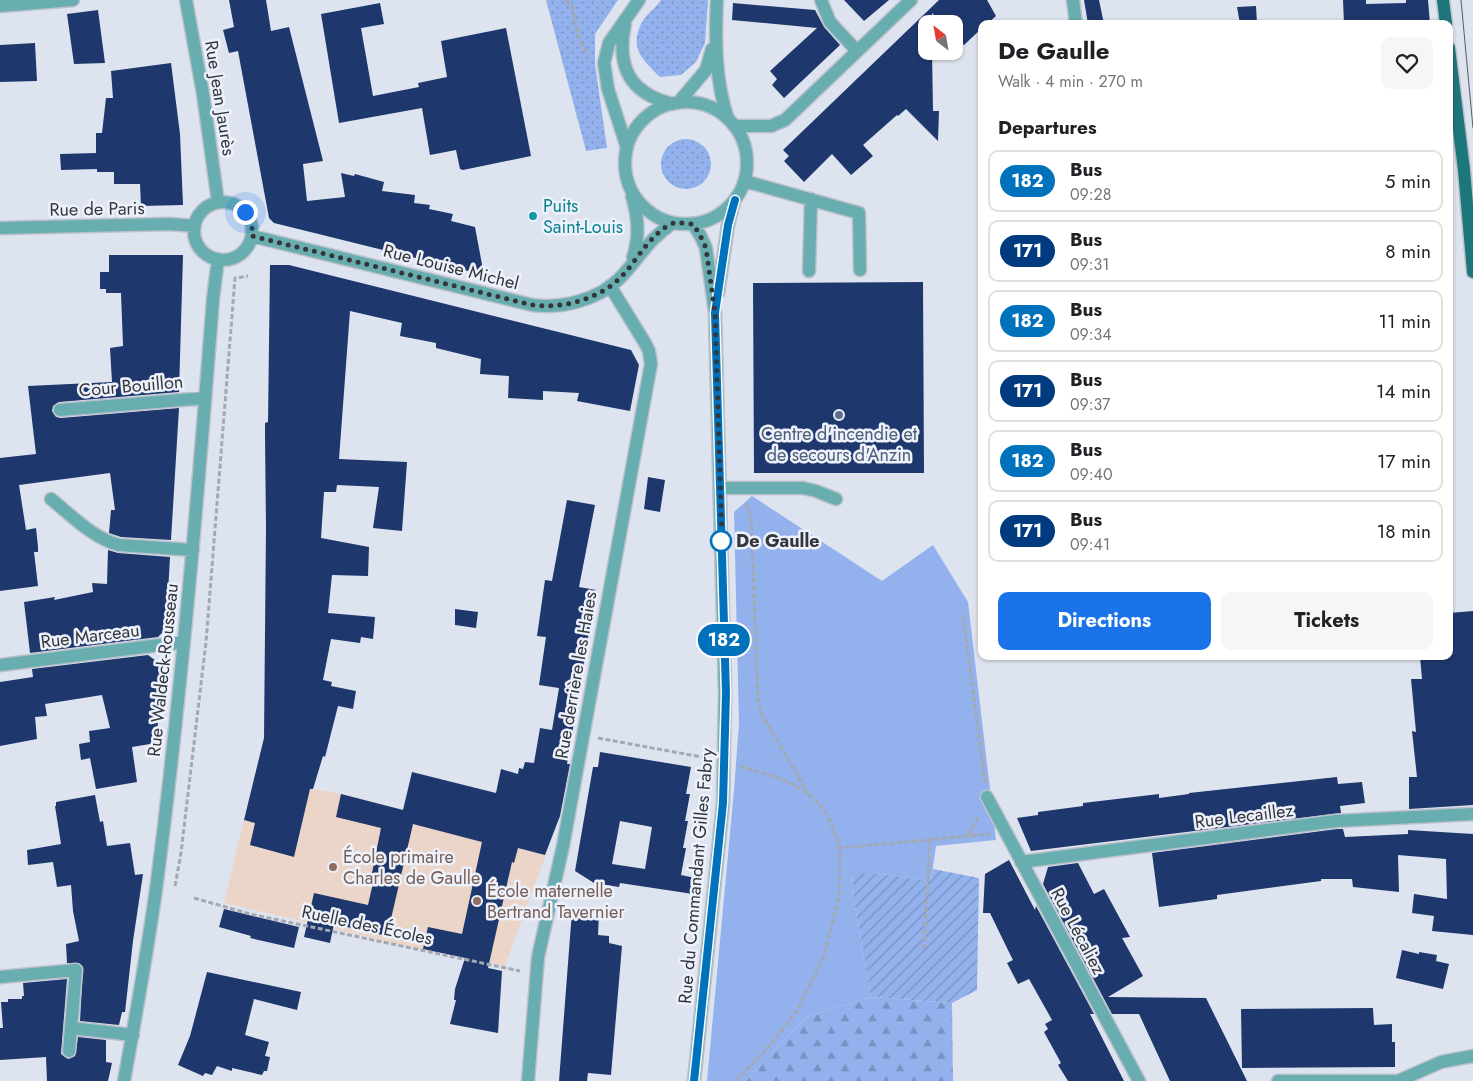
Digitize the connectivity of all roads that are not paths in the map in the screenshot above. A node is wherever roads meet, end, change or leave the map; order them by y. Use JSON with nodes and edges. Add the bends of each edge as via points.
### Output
{"nodes":[{"id":1,"x":73,"y":0,"type":"edge"},
{"id":2,"x":186,"y":0,"type":"edge"},
{"id":3,"x":639,"y":0,"type":"edge"},
{"id":4,"x":717,"y":0,"type":"edge"},
{"id":5,"x":821,"y":0,"type":"edge"},
{"id":6,"x":911,"y":0,"type":"edge"},
{"id":7,"x":1073,"y":0,"type":"edge"},
{"id":8,"x":1443,"y":0,"type":"edge"},
{"id":9,"x":0,"y":6,"type":"edge"},
{"id":10,"x":627,"y":18,"type":"junction"},
{"id":11,"x":1076,"y":20,"type":"edge"},
{"id":12,"x":1446,"y":20,"type":"edge"},
{"id":13,"x":715,"y":34,"type":"junction"},
{"id":14,"x":857,"y":51,"type":"junction"},
{"id":15,"x":1453,"y":81,"type":"edge"},
{"id":16,"x":676,"y":103,"type":"junction"},
{"id":17,"x":731,"y":123,"type":"junction"},
{"id":18,"x":627,"y":148,"type":"junction"},
{"id":19,"x":744,"y":181,"type":"junction"},
{"id":20,"x":630,"y":188,"type":"junction"},
{"id":21,"x":735,"y":200,"type":"junction"},
{"id":22,"x":811,"y":200,"type":"junction"},
{"id":23,"x":218,"y":202,"type":"junction"},
{"id":24,"x":673,"y":223,"type":"junction"},
{"id":25,"x":693,"y":224,"type":"junction"},
{"id":26,"x":195,"y":226,"type":"junction"},
{"id":27,"x":0,"y":228,"type":"edge"},
{"id":28,"x":252,"y":236,"type":"junction"},
{"id":29,"x":218,"y":259,"type":"junction"},
{"id":30,"x":631,"y":264,"type":"junction"},
{"id":31,"x":809,"y":270,"type":"dead end"},
{"id":32,"x":860,"y":270,"type":"dead end"},
{"id":33,"x":1473,"y":272,"type":"edge"},
{"id":34,"x":610,"y":286,"type":"junction"},
{"id":35,"x":715,"y":313,"type":"junction"},
{"id":36,"x":205,"y":398,"type":"junction"},
{"id":37,"x":60,"y":410,"type":"dead end"},
{"id":38,"x":720,"y":488,"type":"junction"},
{"id":39,"x":52,"y":499,"type":"dead end"},
{"id":40,"x":836,"y":499,"type":"dead end"},
{"id":41,"x":193,"y":550,"type":"junction"},
{"id":42,"x":184,"y":642,"type":"junction"},
{"id":43,"x":0,"y":665,"type":"edge"},
{"id":44,"x":986,"y":797,"type":"road end"},
{"id":45,"x":1473,"y":814,"type":"edge"},
{"id":46,"x":1021,"y":862,"type":"junction"},
{"id":47,"x":0,"y":977,"type":"edge"},
{"id":48,"x":71,"y":1028,"type":"junction"},
{"id":49,"x":133,"y":1035,"type":"junction"},
{"id":50,"x":69,"y":1051,"type":"dead end"},
{"id":51,"x":1473,"y":1056,"type":"edge"},
{"id":52,"x":124,"y":1081,"type":"edge"},
{"id":53,"x":528,"y":1081,"type":"edge"},
{"id":54,"x":694,"y":1081,"type":"edge"},
{"id":55,"x":1139,"y":1081,"type":"edge"},
{"id":56,"x":1278,"y":1081,"type":"edge"}],
"edges":[{"from":1,"to":9,"type":"street"},
{"from":2,"to":23,"type":"street","name":"Rue Jean Jaurès"},
{"from":3,"to":10,"type":"street"},
{"from":4,"to":13,"type":"street"},
{"from":5,"to":14,"type":"street","via":[[830,22]]},
{"from":6,"to":14,"type":"street"},
{"from":7,"to":11,"type":"street"},
{"from":8,"to":12,"type":"main road"},
{"from":10,"to":16,"type":"street","via":[[622,37],[623,59],[632,83],[651,98]]},
{"from":10,"to":18,"type":"street","via":[[609,43],[604,68]]},
{"from":13,"to":16,"type":"street","via":[[706,70]]},
{"from":13,"to":17,"type":"street","via":[[720,91]]},
{"from":14,"to":17,"type":"street","via":[[785,120],[771,126]]},
{"from":15,"to":33,"type":"main road"},
{"from":16,"to":17,"type":"street","via":[[705,105],[720,112]]},
{"from":16,"to":18,"type":"street","via":[[657,110],[644,120],[633,133]]},
{"from":17,"to":19,"type":"street","via":[[742,140],[746,155]]},
{"from":18,"to":20,"type":"street","via":[[626,172]]},
{"from":19,"to":21,"type":"street"},
{"from":19,"to":22,"type":"street"},
{"from":20,"to":24,"type":"street","via":[[648,211]]},
{"from":20,"to":30,"type":"street","name":"Rue Louise Michel","via":[[638,226]]},
{"from":21,"to":25,"type":"street","via":[[714,218]]},
{"from":21,"to":35,"type":"street","name":"Rue du Commandant Gilles Fabry","via":[[728,225]]},
{"from":22,"to":31,"type":"street"},
{"from":22,"to":32,"type":"street","via":[[859,213]]},
{"from":23,"to":26,"type":"street","via":[[204,209]]},
{"from":23,"to":28,"type":"street","via":[[233,203],[245,212],[252,225]]},
{"from":24,"to":25,"type":"street"},
{"from":24,"to":30,"type":"street","name":"Rue Louise Michel","via":[[648,243]]},
{"from":25,"to":35,"type":"street","name":"Rue du Commandant Gilles Fabry","via":[[706,248]]},
{"from":26,"to":27,"type":"street","name":"Rue de Paris"},
{"from":26,"to":29,"type":"street","via":[[195,238],[200,249]]},
{"from":28,"to":29,"type":"street","via":[[238,256]]},
{"from":28,"to":34,"type":"street","name":"Rue Louise Michel","via":[[542,306],[574,303]]},
{"from":29,"to":36,"type":"street","name":"Rue Waldeck-Rousseau"},
{"from":30,"to":34,"type":"street","name":"Rue Louise Michel"},
{"from":34,"to":53,"type":"street","name":"Rue derrière les Haies","via":[[645,343],[651,364],[563,846],[544,928]]},
{"from":35,"to":38,"type":"street","name":"Rue du Commandant Gilles Fabry"},
{"from":36,"to":37,"type":"street","name":"Cour Bouillon"},
{"from":36,"to":41,"type":"street","name":"Rue Waldeck-Rousseau"},
{"from":38,"to":40,"type":"street","via":[[804,488]]},
{"from":38,"to":54,"type":"street","name":"Rue du Commandant Gilles Fabry","via":[[726,693],[724,761],[720,842]]},
{"from":39,"to":41,"type":"street","via":[[95,534],[119,545]]},
{"from":41,"to":42,"type":"street","name":"Rue Waldeck-Rousseau"},
{"from":42,"to":43,"type":"street","name":"Rue Marceau"},
{"from":42,"to":49,"type":"street","name":"Rue Waldeck-Rousseau","via":[[162,843]]},
{"from":44,"to":46,"type":"street","name":"Rue Lécaliez"},
{"from":45,"to":46,"type":"street","name":"Rue Lecaillez","via":[[1336,822]]},
{"from":46,"to":55,"type":"street","name":"Rue Lécaliez"},
{"from":47,"to":48,"type":"street","via":[[76,970]]},
{"from":48,"to":49,"type":"street"},
{"from":48,"to":50,"type":"street"},
{"from":49,"to":52,"type":"street","name":"Rue Waldeck-Rousseau"},
{"from":51,"to":56,"type":"street","via":[[1450,1059],[1398,1081]]}]}
